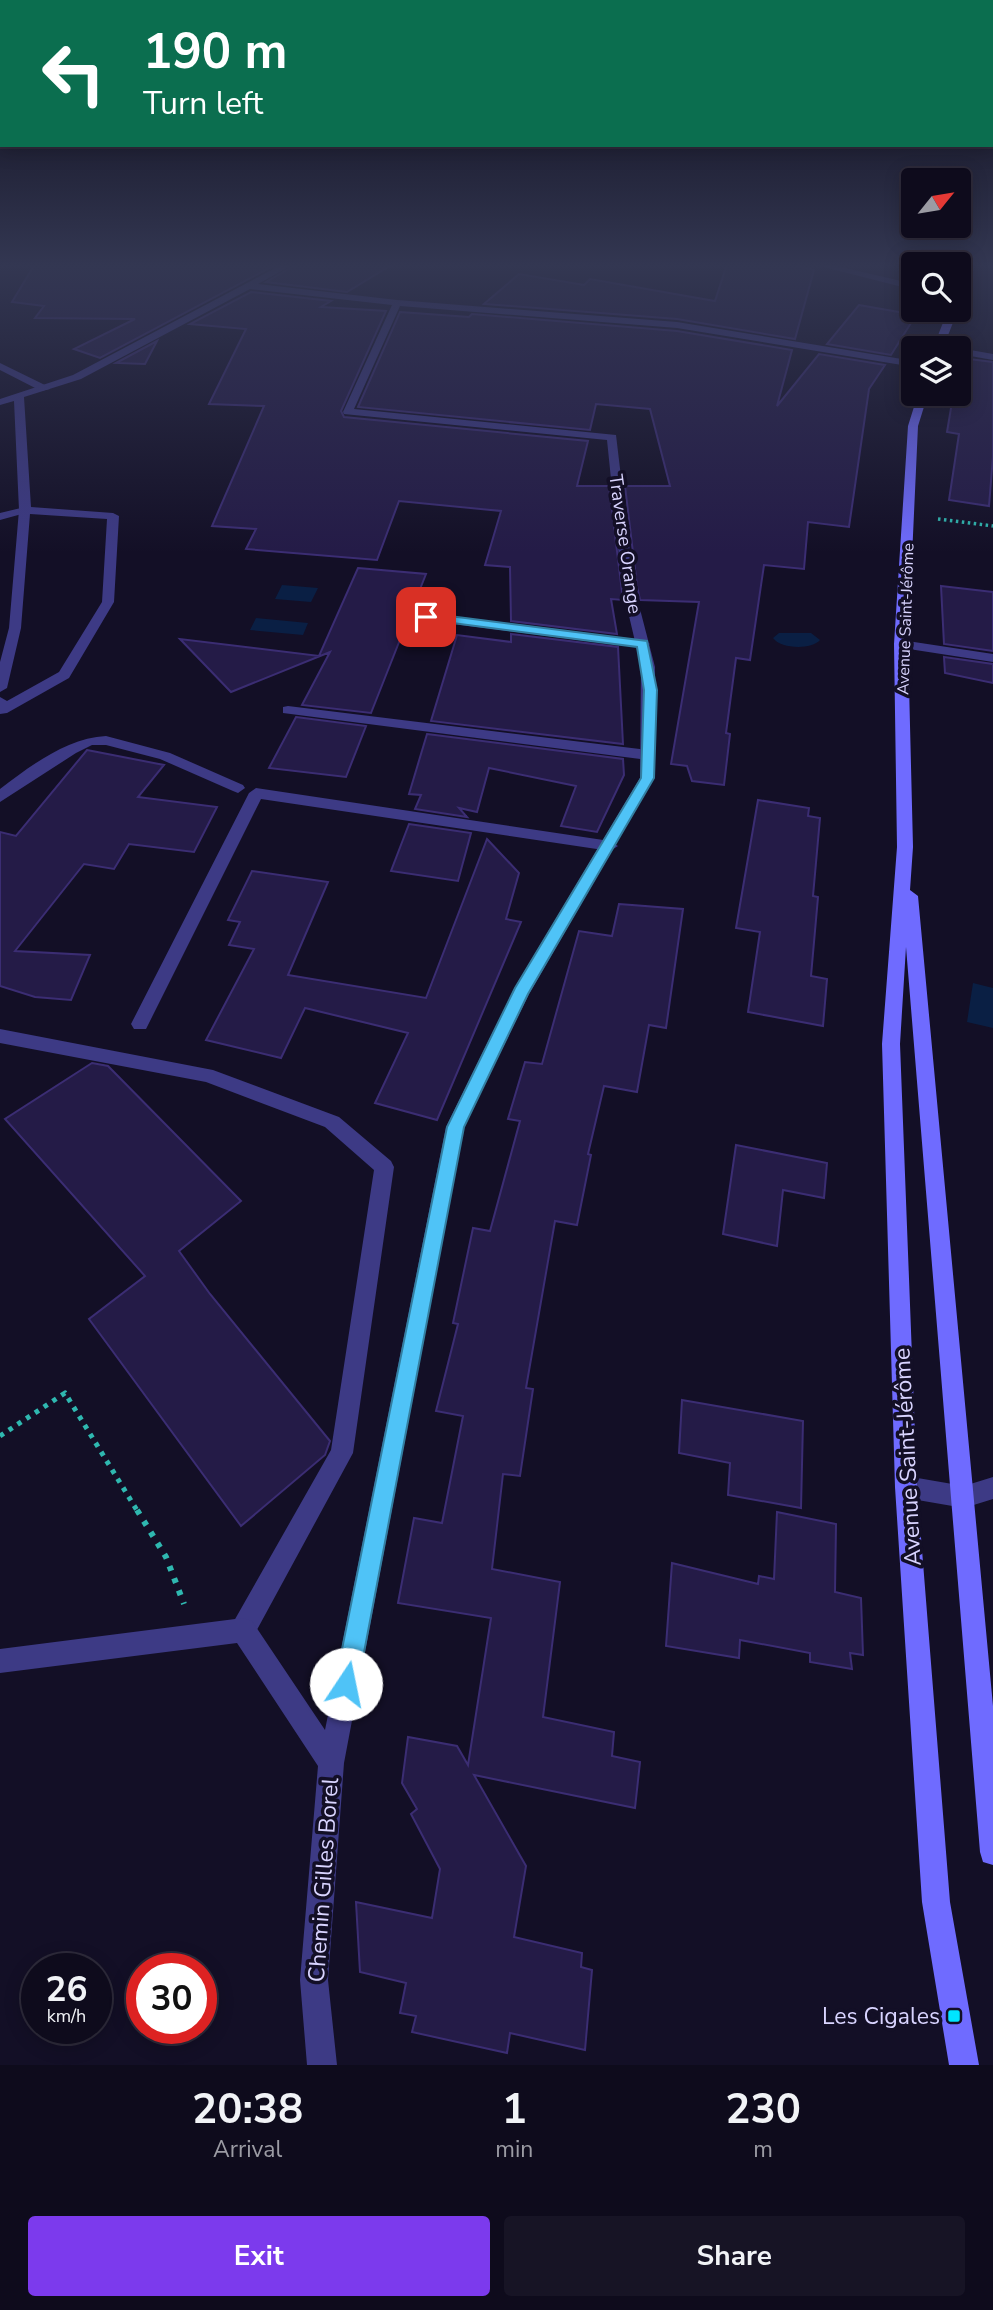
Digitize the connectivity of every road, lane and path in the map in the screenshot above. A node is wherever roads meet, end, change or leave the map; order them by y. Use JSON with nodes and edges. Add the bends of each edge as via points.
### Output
{"nodes":[{"id":1,"x":113,"y":360,"type":"edge"},
{"id":2,"x":371,"y":360,"type":"edge"},
{"id":3,"x":0,"y":366,"type":"edge"},
{"id":4,"x":45,"y":389,"type":"junction"},
{"id":5,"x":19,"y":397,"type":"junction"},
{"id":6,"x":0,"y":402,"type":"edge"},
{"id":7,"x":919,"y":406,"type":"edge"},
{"id":8,"x":25,"y":510,"type":"junction"},
{"id":9,"x":909,"y":516,"type":"junction"},
{"id":10,"x":0,"y":517,"type":"edge"},
{"id":11,"x":993,"y":526,"type":"edge"},
{"id":12,"x":426,"y":617,"type":"dead end"},
{"id":13,"x":643,"y":644,"type":"junction"},
{"id":14,"x":901,"y":644,"type":"junction"},
{"id":15,"x":993,"y":658,"type":"edge"},
{"id":16,"x":0,"y":688,"type":"edge"},
{"id":17,"x":0,"y":701,"type":"edge"},
{"id":18,"x":288,"y":710,"type":"dead end"},
{"id":19,"x":648,"y":755,"type":"junction"},
{"id":20,"x":238,"y":788,"type":"dead end"},
{"id":21,"x":0,"y":797,"type":"edge"},
{"id":22,"x":610,"y":846,"type":"junction"},
{"id":23,"x":905,"y":847,"type":"junction"},
{"id":24,"x":140,"y":1024,"type":"dead end"},
{"id":25,"x":0,"y":1036,"type":"edge"},
{"id":26,"x":0,"y":1436,"type":"edge"},
{"id":27,"x":906,"y":1487,"type":"junction"},
{"id":28,"x":993,"y":1488,"type":"edge"},
{"id":29,"x":964,"y":1497,"type":"junction"},
{"id":30,"x":243,"y":1630,"type":"junction"},
{"id":31,"x":196,"y":1635,"type":"junction"},
{"id":32,"x":0,"y":1661,"type":"edge"},
{"id":33,"x":331,"y":1763,"type":"junction"},
{"id":34,"x":993,"y":1852,"type":"edge"},
{"id":35,"x":322,"y":2065,"type":"edge"},
{"id":36,"x":964,"y":2065,"type":"edge"}],
"edges":[{"from":1,"to":4,"type":"street"},
{"from":2,"to":13,"type":"street","name":"Traverse Orange","via":[[348,412],[612,437],[628,586]]},
{"from":3,"to":4,"type":"street"},
{"from":4,"to":5,"type":"street"},
{"from":5,"to":6,"type":"street"},
{"from":5,"to":8,"type":"street"},
{"from":7,"to":9,"type":"street","name":"Avenue Saint-Jérôme","via":[[913,426]]},
{"from":8,"to":10,"type":"street"},
{"from":8,"to":16,"type":"street","via":[[15,628]]},
{"from":8,"to":17,"type":"street","via":[[113,516],[107,602],[64,675],[2,710]]},
{"from":9,"to":11,"type":"path"},
{"from":9,"to":14,"type":"street","name":"Avenue Saint-Jérôme"},
{"from":12,"to":13,"type":"street"},
{"from":13,"to":19,"type":"street","name":"Traverse Orange","via":[[650,690]]},
{"from":14,"to":15,"type":"street"},
{"from":14,"to":23,"type":"street","name":"Avenue Saint-Jérôme"},
{"from":18,"to":19,"type":"street"},
{"from":19,"to":22,"type":"street","name":"Traverse Orange","via":[[648,778]]},
{"from":20,"to":21,"type":"street","via":[[139,745],[91,741],[22,779]]},
{"from":22,"to":24,"type":"street","via":[[256,793]]},
{"from":22,"to":33,"type":"street","name":"Traverse Orange","via":[[521,992],[455,1127]]},
{"from":23,"to":27,"type":"street","name":"Avenue Saint-Jérôme","via":[[891,1044]]},
{"from":23,"to":29,"type":"street","name":"Avenue Saint-Jérôme"},
{"from":25,"to":30,"type":"street","via":[[207,1075],[332,1122],[384,1167],[342,1453]]},
{"from":26,"to":31,"type":"path","via":[[65,1393],[166,1557]]},
{"from":27,"to":29,"type":"street"},
{"from":27,"to":36,"type":"street","name":"Avenue Saint-Jérôme","via":[[936,1902]]},
{"from":28,"to":29,"type":"street"},
{"from":29,"to":34,"type":"street","name":"Avenue Saint-Jérôme"},
{"from":30,"to":31,"type":"street"},
{"from":30,"to":33,"type":"street","name":"Chemin Gilles Borel"},
{"from":31,"to":32,"type":"street"},
{"from":33,"to":35,"type":"street","name":"Chemin Gilles Borel","via":[[314,1980]]}]}
